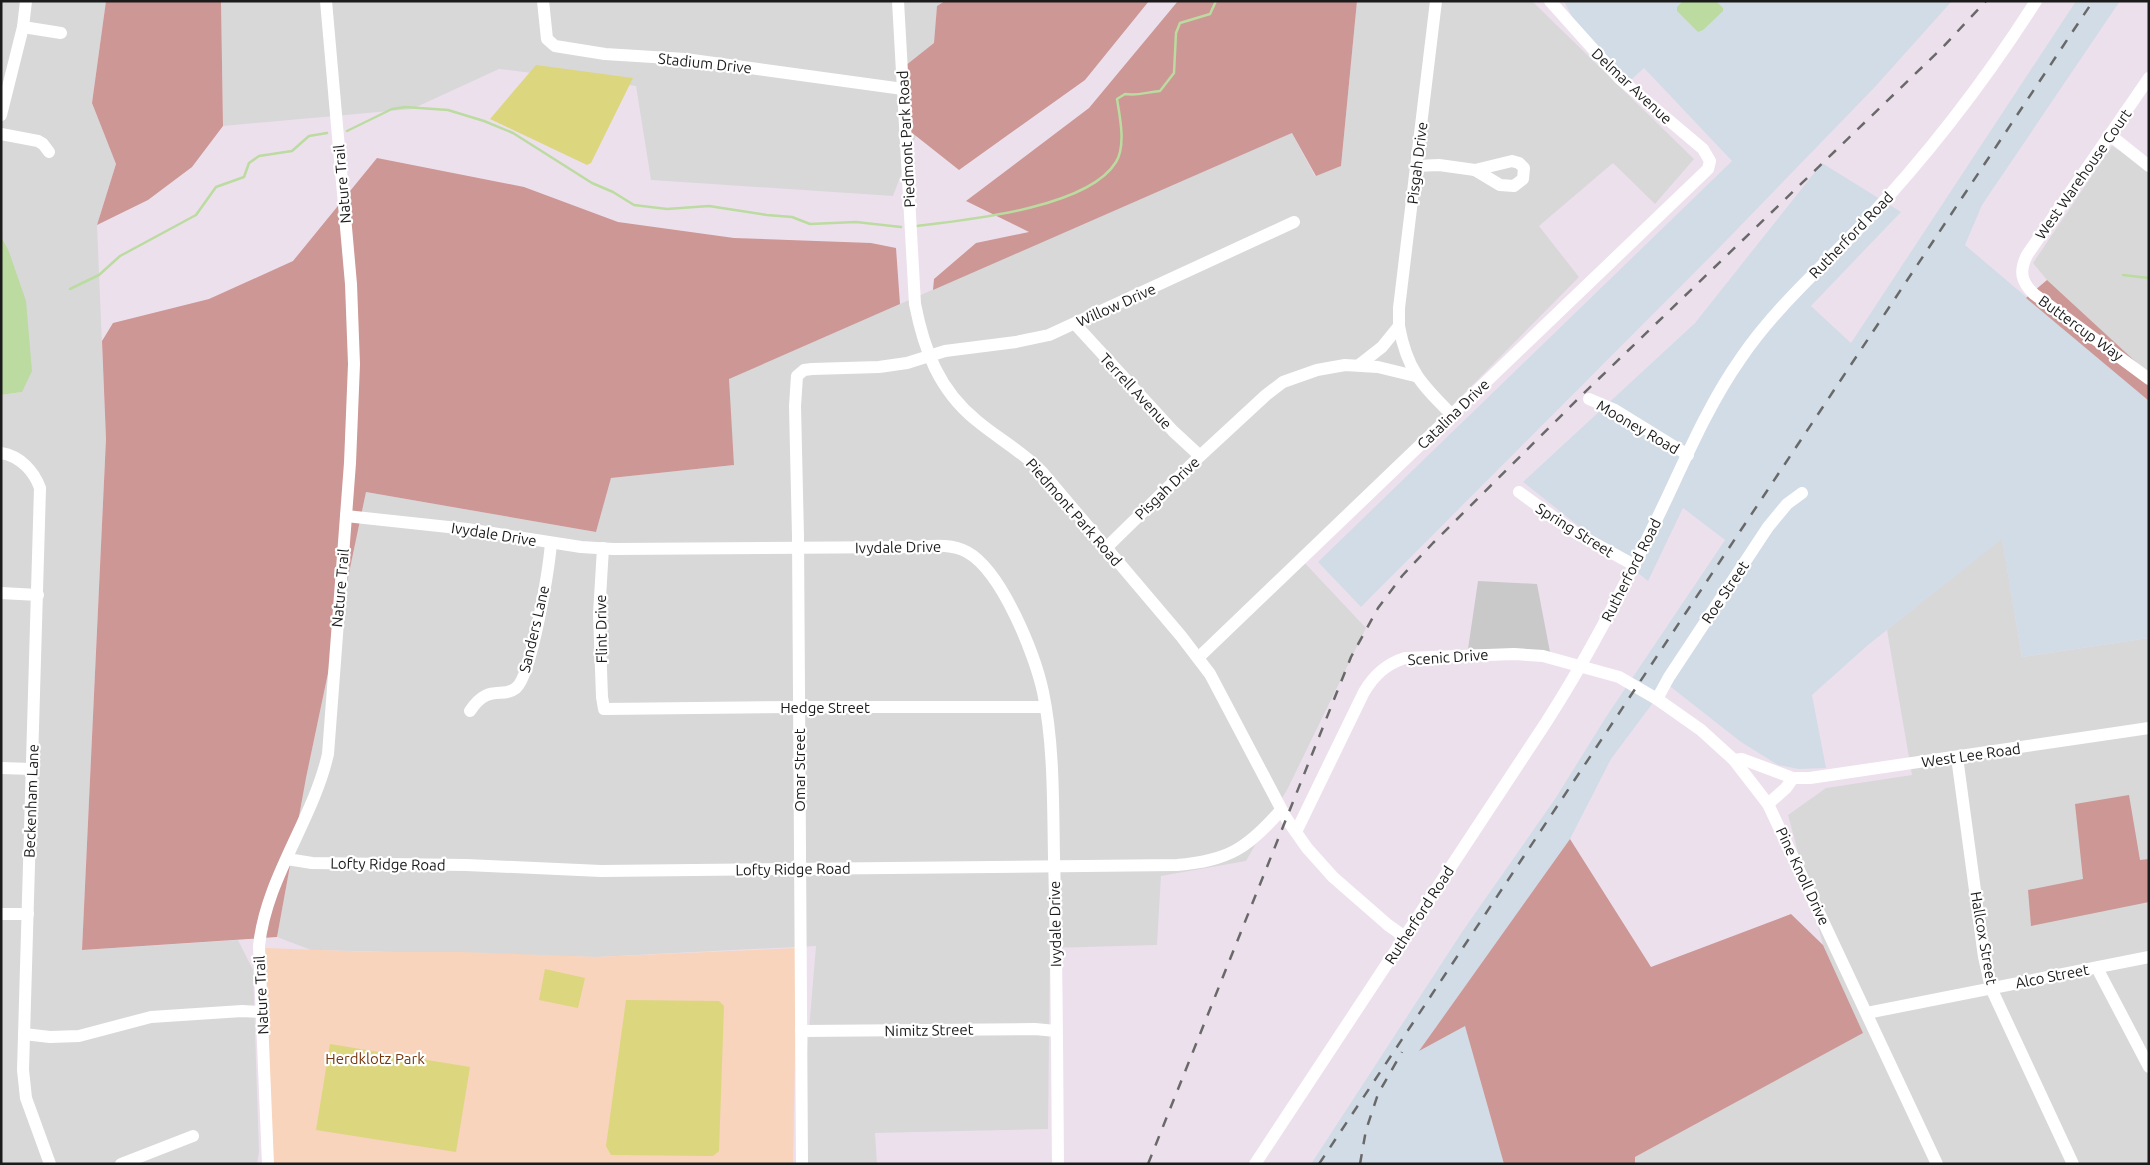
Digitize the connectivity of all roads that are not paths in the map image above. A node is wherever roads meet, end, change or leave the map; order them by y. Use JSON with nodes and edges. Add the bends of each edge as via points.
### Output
{"nodes":[{"id":1,"x":26,"y":1,"type":"edge"},
{"id":2,"x":326,"y":1,"type":"edge"},
{"id":3,"x":543,"y":1,"type":"edge"},
{"id":4,"x":898,"y":1,"type":"edge"},
{"id":5,"x":1436,"y":1,"type":"edge"},
{"id":6,"x":1550,"y":1,"type":"edge"},
{"id":7,"x":2036,"y":1,"type":"edge"},
{"id":8,"x":24,"y":27,"type":"junction"},
{"id":9,"x":61,"y":33,"type":"dead end"},
{"id":10,"x":2149,"y":78,"type":"edge"},
{"id":11,"x":904,"y":89,"type":"junction"},
{"id":12,"x":1,"y":114,"type":"edge"},
{"id":13,"x":1,"y":134,"type":"edge"},
{"id":14,"x":2110,"y":136,"type":"junction"},
{"id":15,"x":49,"y":152,"type":"dead end"},
{"id":16,"x":1416,"y":166,"type":"junction"},
{"id":17,"x":2149,"y":166,"type":"edge"},
{"id":18,"x":1708,"y":169,"type":"joint"},
{"id":19,"x":1475,"y":170,"type":"dead end"},
{"id":20,"x":1294,"y":222,"type":"dead end"},
{"id":21,"x":2021,"y":272,"type":"joint"},
{"id":22,"x":1075,"y":324,"type":"junction"},
{"id":23,"x":1399,"y":326,"type":"junction"},
{"id":24,"x":929,"y":358,"type":"junction"},
{"id":25,"x":1359,"y":365,"type":"junction"},
{"id":26,"x":797,"y":376,"type":"joint"},
{"id":27,"x":1415,"y":376,"type":"junction"},
{"id":28,"x":2149,"y":379,"type":"edge"},
{"id":29,"x":1589,"y":399,"type":"dead end"},
{"id":30,"x":1452,"y":415,"type":"junction"},
{"id":31,"x":1,"y":453,"type":"edge"},
{"id":32,"x":1688,"y":455,"type":"junction"},
{"id":33,"x":1200,"y":456,"type":"junction"},
{"id":34,"x":1518,"y":492,"type":"dead end"},
{"id":35,"x":1802,"y":493,"type":"dead end"},
{"id":36,"x":346,"y":516,"type":"junction"},
{"id":37,"x":550,"y":543,"type":"junction"},
{"id":38,"x":603,"y":548,"type":"junction"},
{"id":39,"x":798,"y":548,"type":"junction"},
{"id":40,"x":1106,"y":548,"type":"junction"},
{"id":41,"x":1634,"y":565,"type":"junction"},
{"id":42,"x":1,"y":593,"type":"edge"},
{"id":43,"x":38,"y":595,"type":"junction"},
{"id":44,"x":1198,"y":658,"type":"junction"},
{"id":45,"x":1581,"y":666,"type":"junction"},
{"id":46,"x":1657,"y":699,"type":"junction"},
{"id":47,"x":798,"y":706,"type":"junction"},
{"id":48,"x":1045,"y":707,"type":"junction"},
{"id":49,"x":604,"y":710,"type":"joint"},
{"id":50,"x":470,"y":711,"type":"dead end"},
{"id":51,"x":2149,"y":728,"type":"edge"},
{"id":52,"x":1957,"y":756,"type":"junction"},
{"id":53,"x":1734,"y":760,"type":"junction"},
{"id":54,"x":1,"y":768,"type":"edge"},
{"id":55,"x":32,"y":769,"type":"junction"},
{"id":56,"x":1793,"y":778,"type":"junction"},
{"id":57,"x":1768,"y":804,"type":"junction"},
{"id":58,"x":1281,"y":810,"type":"junction"},
{"id":59,"x":1296,"y":832,"type":"junction"},
{"id":60,"x":287,"y":859,"type":"junction"},
{"id":61,"x":1054,"y":866,"type":"junction"},
{"id":62,"x":799,"y":868,"type":"junction"},
{"id":63,"x":1,"y":914,"type":"edge"},
{"id":64,"x":28,"y":914,"type":"junction"},
{"id":65,"x":1405,"y":936,"type":"junction"},
{"id":66,"x":2149,"y":957,"type":"edge"},
{"id":67,"x":2097,"y":968,"type":"junction"},
{"id":68,"x":1991,"y":988,"type":"junction"},
{"id":69,"x":262,"y":1012,"type":"junction"},
{"id":70,"x":1868,"y":1013,"type":"junction"},
{"id":71,"x":1056,"y":1030,"type":"junction"},
{"id":72,"x":801,"y":1031,"type":"junction"},
{"id":73,"x":24,"y":1034,"type":"junction"},
{"id":74,"x":2149,"y":1067,"type":"edge"},
{"id":75,"x":193,"y":1136,"type":"dead end"},
{"id":76,"x":50,"y":1164,"type":"edge"},
{"id":77,"x":121,"y":1164,"type":"edge"},
{"id":78,"x":268,"y":1164,"type":"edge"},
{"id":79,"x":802,"y":1164,"type":"edge"},
{"id":80,"x":1058,"y":1164,"type":"edge"},
{"id":81,"x":1255,"y":1164,"type":"edge"},
{"id":82,"x":1937,"y":1164,"type":"edge"},
{"id":83,"x":2073,"y":1164,"type":"edge"}],
"edges":[{"from":1,"to":8,"type":"street"},
{"from":2,"to":36,"type":"street","name":"Nature Trail","via":[[354,322]]},
{"from":3,"to":11,"type":"street","name":"Stadium Drive","via":[[547,39],[555,46],[605,54],[685,59]]},
{"from":4,"to":11,"type":"street","name":"Piedmont Park Road"},
{"from":5,"to":16,"type":"street","name":"Pisgah Drive"},
{"from":6,"to":18,"type":"street","name":"Delmar Avenue","via":[[1620,79],[1702,149],[1710,161]]},
{"from":7,"to":32,"type":"street","name":"Rutherford Road","via":[[1989,72],[1917,164],[1760,332],[1723,386]]},
{"from":8,"to":9,"type":"street"},
{"from":8,"to":12,"type":"street"},
{"from":10,"to":14,"type":"street","name":"West Warehouse Court"},
{"from":11,"to":24,"type":"street","name":"Piedmont Park Road","via":[[915,304]]},
{"from":13,"to":15,"type":"street","via":[[38,141]]},
{"from":14,"to":17,"type":"street"},
{"from":14,"to":21,"type":"street","name":"West Warehouse Court","via":[[2027,255]]},
{"from":16,"to":19,"type":"street","via":[[1439,165]]},
{"from":16,"to":23,"type":"street","name":"Pisgah Drive"},
{"from":18,"to":30,"type":"street","name":"Catalina Drive"},
{"from":20,"to":22,"type":"street","name":"Willow Drive"},
{"from":21,"to":28,"type":"street","name":"Buttercup Way","via":[[2034,294]]},
{"from":22,"to":24,"type":"street","name":"Willow Drive","via":[[1049,335],[945,351]]},
{"from":22,"to":33,"type":"street","name":"Terrell Avenue"},
{"from":23,"to":25,"type":"street","via":[[1382,348]]},
{"from":23,"to":27,"type":"street","name":"Pisgah Drive","via":[[1402,344]]},
{"from":24,"to":26,"type":"street","name":"Willow Drive","via":[[879,367],[804,370]]},
{"from":24,"to":40,"type":"street","name":"Piedmont Park Road","via":[[958,404],[1034,464]]},
{"from":25,"to":27,"type":"street","name":"Pisgah Drive"},
{"from":25,"to":33,"type":"street","name":"Pisgah Drive","via":[[1317,370],[1284,382]]},
{"from":26,"to":39,"type":"street","name":"Omar Street"},
{"from":27,"to":30,"type":"street","name":"Pisgah Drive"},
{"from":29,"to":32,"type":"street","name":"Mooney Road","via":[[1615,410]]},
{"from":30,"to":44,"type":"street","name":"Catalina Drive"},
{"from":31,"to":43,"type":"street","name":"Beckenham Lane","via":[[26,465],[40,488]]},
{"from":32,"to":41,"type":"street","name":"Rutherford Road"},
{"from":33,"to":40,"type":"street","name":"Pisgah Drive"},
{"from":34,"to":41,"type":"street","name":"Spring Street","via":[[1574,532]]},
{"from":35,"to":46,"type":"street","name":"Roe Street","via":[[1787,504],[1768,527]]},
{"from":36,"to":37,"type":"street","name":"Ivydale Drive","via":[[468,529]]},
{"from":36,"to":60,"type":"street","name":"Nature Trail","via":[[328,754],[320,782]]},
{"from":37,"to":38,"type":"street","name":"Ivydale Drive"},
{"from":37,"to":50,"type":"street","name":"Sanders Lane","via":[[540,610],[520,684],[513,690],[486,694]]},
{"from":38,"to":39,"type":"street","name":"Ivydale Drive"},
{"from":38,"to":49,"type":"street","name":"Flint Drive","via":[[599,614]]},
{"from":39,"to":47,"type":"street","name":"Omar Street"},
{"from":39,"to":48,"type":"street","name":"Ivydale Drive","via":[[945,546],[967,552],[991,575],[1005,595],[1030,652]]},
{"from":40,"to":44,"type":"street","name":"Piedmont Park Road"},
{"from":41,"to":45,"type":"street","name":"Rutherford Road"},
{"from":42,"to":43,"type":"street"},
{"from":43,"to":55,"type":"street","name":"Beckenham Lane"},
{"from":44,"to":58,"type":"street","name":"Piedmont Park Road","via":[[1217,687]]},
{"from":45,"to":46,"type":"street","name":"Pine Knoll Drive","via":[[1620,677]]},
{"from":45,"to":59,"type":"street","name":"Scenic Drive","via":[[1543,656],[1514,654],[1405,658],[1389,664],[1364,692]]},
{"from":45,"to":65,"type":"street","name":"Rutherford Road"},
{"from":46,"to":53,"type":"street","name":"Pine Knoll Drive","via":[[1701,730]]},
{"from":47,"to":48,"type":"street","name":"Hedge Street"},
{"from":47,"to":49,"type":"street","name":"Hedge Street"},
{"from":47,"to":62,"type":"street","name":"Omar Street"},
{"from":48,"to":61,"type":"street","name":"Ivydale Drive"},
{"from":51,"to":52,"type":"street","name":"West Lee Road"},
{"from":52,"to":56,"type":"street","name":"West Lee Road","via":[[1822,777]]},
{"from":52,"to":68,"type":"street","name":"Hallcox Street"},
{"from":53,"to":56,"type":"street","name":"West Lee Road","via":[[1742,759]]},
{"from":53,"to":57,"type":"street","name":"Pine Knoll Drive"},
{"from":54,"to":55,"type":"street"},
{"from":55,"to":64,"type":"street","name":"Beckenham Lane"},
{"from":56,"to":57,"type":"street"},
{"from":57,"to":70,"type":"street","name":"Pine Knoll Drive"},
{"from":58,"to":59,"type":"street","name":"Piedmont Park Road"},
{"from":58,"to":61,"type":"street","name":"Lofty Ridge Road","via":[[1247,844],[1209,861],[1177,865]]},
{"from":59,"to":65,"type":"street","name":"Piedmont Park Road","via":[[1334,877]]},
{"from":60,"to":62,"type":"street","name":"Lofty Ridge Road","via":[[312,863],[601,871]]},
{"from":60,"to":69,"type":"street","name":"Nature Trail","via":[[260,931]]},
{"from":61,"to":62,"type":"street","name":"Lofty Ridge Road"},
{"from":61,"to":71,"type":"street","name":"Ivydale Drive"},
{"from":62,"to":72,"type":"street","name":"Omar Street"},
{"from":63,"to":64,"type":"street"},
{"from":64,"to":73,"type":"street","name":"Beckenham Lane"},
{"from":65,"to":81,"type":"street","name":"Rutherford Road"},
{"from":66,"to":67,"type":"street","name":"Alco Street"},
{"from":67,"to":68,"type":"street","name":"Alco Street"},
{"from":67,"to":74,"type":"street"},
{"from":68,"to":70,"type":"street","name":"Alco Street"},
{"from":68,"to":83,"type":"street","name":"Hallcox Street"},
{"from":69,"to":73,"type":"street","via":[[151,1017],[79,1036]]},
{"from":69,"to":78,"type":"street","name":"Nature Trail"},
{"from":70,"to":82,"type":"street","name":"Pine Knoll Drive"},
{"from":71,"to":72,"type":"street","name":"Nimitz Street"},
{"from":71,"to":80,"type":"street","name":"Ivydale Drive"},
{"from":72,"to":79,"type":"street","name":"Omar Street"},
{"from":73,"to":76,"type":"street","name":"Beckenham Lane","via":[[26,1098]]},
{"from":75,"to":77,"type":"street"}]}
